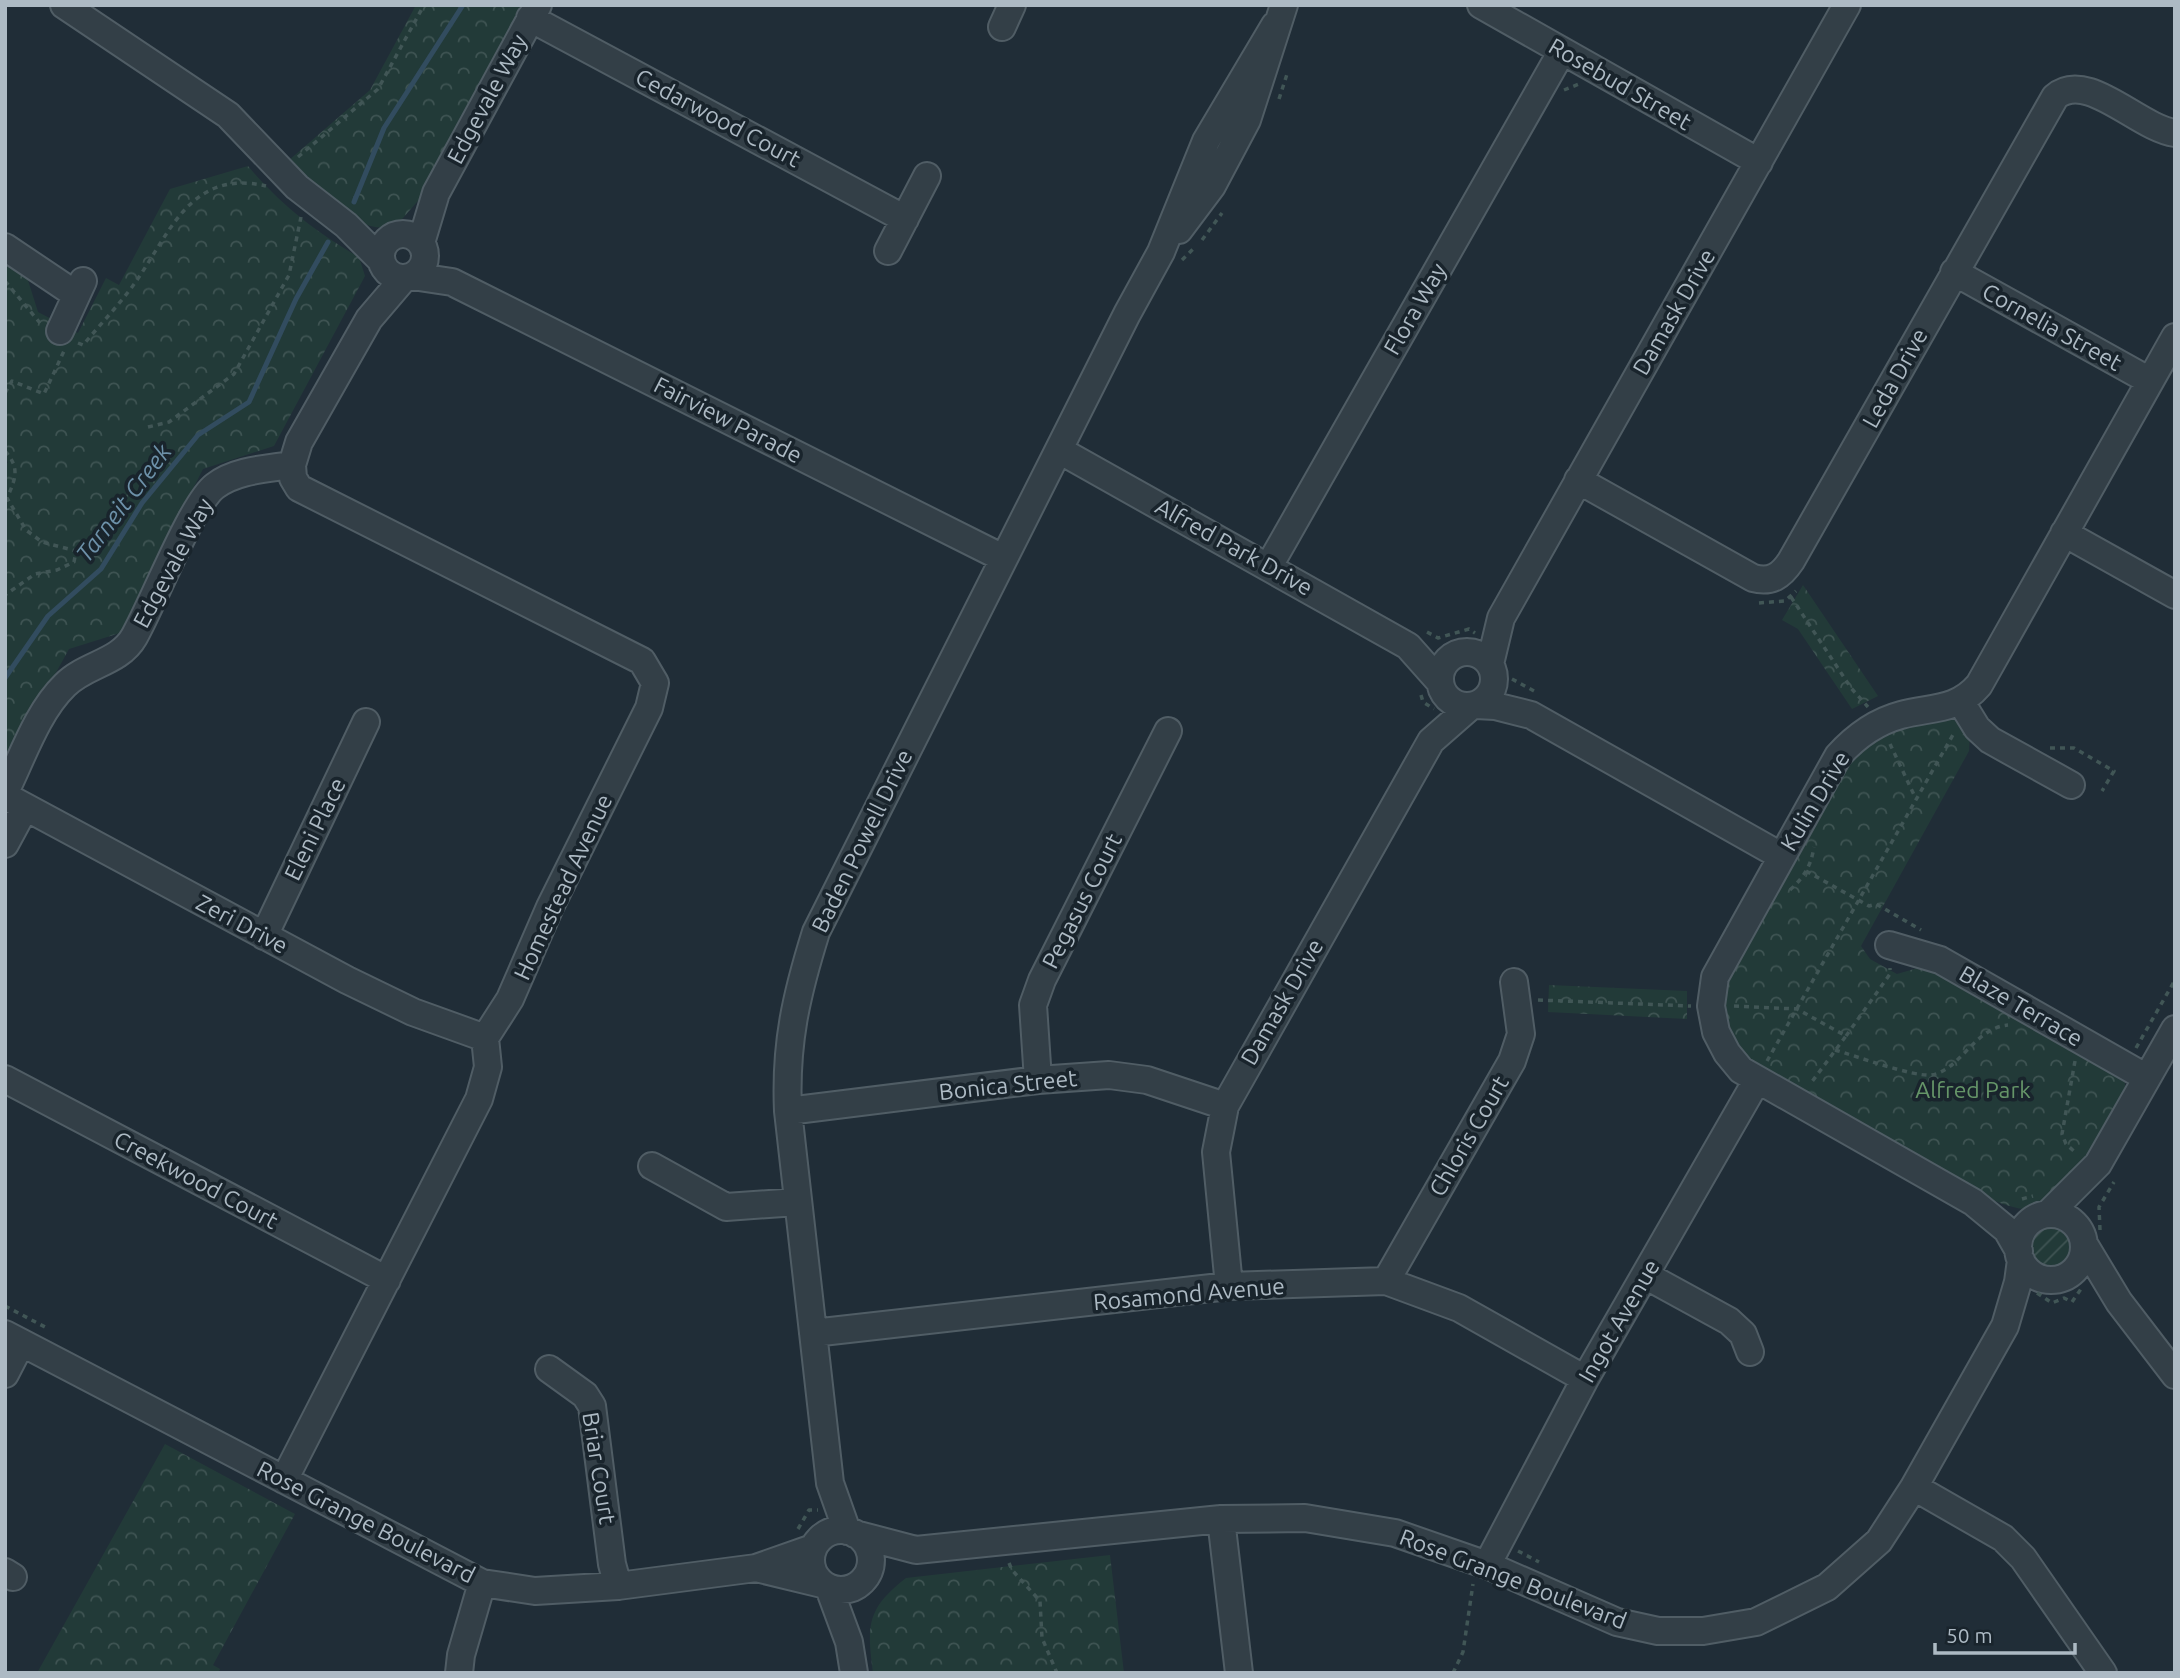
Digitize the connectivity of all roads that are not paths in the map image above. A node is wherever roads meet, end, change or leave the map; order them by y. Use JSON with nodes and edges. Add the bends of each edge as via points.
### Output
{"nodes":[{"id":1,"x":64,"y":5,"type":"edge"},
{"id":2,"x":1481,"y":5,"type":"edge"},
{"id":3,"x":1847,"y":5,"type":"edge"},
{"id":4,"x":534,"y":11,"type":"edge"},
{"id":5,"x":1279,"y":15,"type":"edge"},
{"id":6,"x":1562,"y":51,"type":"junction"},
{"id":7,"x":2175,"y":132,"type":"edge"},
{"id":8,"x":1206,"y":141,"type":"junction"},
{"id":9,"x":1231,"y":154,"type":"junction"},
{"id":10,"x":1759,"y":162,"type":"junction"},
{"id":11,"x":927,"y":176,"type":"dead end"},
{"id":12,"x":905,"y":219,"type":"junction"},
{"id":13,"x":346,"y":225,"type":"junction"},
{"id":14,"x":409,"y":241,"type":"junction"},
{"id":15,"x":5,"y":247,"type":"edge"},
{"id":16,"x":888,"y":251,"type":"dead end"},
{"id":17,"x":1168,"y":260,"type":"junction"},
{"id":18,"x":395,"y":270,"type":"junction"},
{"id":19,"x":1954,"y":272,"type":"junction"},
{"id":20,"x":452,"y":282,"type":"junction"},
{"id":21,"x":52,"y":328,"type":"road end"},
{"id":22,"x":2175,"y":337,"type":"edge"},
{"id":23,"x":2150,"y":381,"type":"junction"},
{"id":24,"x":1059,"y":450,"type":"junction"},
{"id":25,"x":292,"y":465,"type":"junction"},
{"id":26,"x":1578,"y":480,"type":"junction"},
{"id":27,"x":2064,"y":533,"type":"junction"},
{"id":28,"x":1003,"y":558,"type":"junction"},
{"id":29,"x":1269,"y":566,"type":"junction"},
{"id":30,"x":2175,"y":595,"type":"edge"},
{"id":31,"x":1501,"y":618,"type":"junction"},
{"id":32,"x":1417,"y":639,"type":"junction"},
{"id":33,"x":1467,"y":647,"type":"junction"},
{"id":34,"x":1499,"y":673,"type":"junction"},
{"id":35,"x":1441,"y":687,"type":"junction"},
{"id":36,"x":1534,"y":704,"type":"junction"},
{"id":37,"x":1474,"y":705,"type":"junction"},
{"id":38,"x":1964,"y":706,"type":"junction"},
{"id":39,"x":367,"y":722,"type":"dead end"},
{"id":40,"x":1168,"y":731,"type":"dead end"},
{"id":41,"x":1431,"y":741,"type":"junction"},
{"id":42,"x":2071,"y":785,"type":"dead end"},
{"id":43,"x":12,"y":798,"type":"edge"},
{"id":44,"x":5,"y":844,"type":"edge"},
{"id":45,"x":1781,"y":856,"type":"junction"},
{"id":46,"x":264,"y":936,"type":"junction"},
{"id":47,"x":1889,"y":945,"type":"road end"},
{"id":48,"x":1516,"y":990,"type":"road end"},
{"id":49,"x":2175,"y":1029,"type":"edge"},
{"id":50,"x":485,"y":1038,"type":"junction"},
{"id":51,"x":2136,"y":1072,"type":"junction"},
{"id":52,"x":5,"y":1079,"type":"edge"},
{"id":53,"x":1038,"y":1080,"type":"junction"},
{"id":54,"x":1757,"y":1080,"type":"junction"},
{"id":55,"x":1225,"y":1106,"type":"junction"},
{"id":56,"x":788,"y":1111,"type":"junction"},
{"id":57,"x":2094,"y":1158,"type":"junction"},
{"id":58,"x":652,"y":1166,"type":"dead end"},
{"id":59,"x":797,"y":1202,"type":"junction"},
{"id":60,"x":1973,"y":1202,"type":"junction"},
{"id":61,"x":2038,"y":1206,"type":"junction"},
{"id":62,"x":2089,"y":1240,"type":"junction"},
{"id":63,"x":1645,"y":1275,"type":"junction"},
{"id":64,"x":2043,"y":1275,"type":"junction"},
{"id":65,"x":387,"y":1280,"type":"junction"},
{"id":66,"x":1386,"y":1281,"type":"junction"},
{"id":67,"x":1229,"y":1286,"type":"junction"},
{"id":68,"x":2119,"y":1302,"type":"junction"},
{"id":69,"x":813,"y":1334,"type":"junction"},
{"id":70,"x":13,"y":1338,"type":"edge"},
{"id":71,"x":1750,"y":1352,"type":"dead end"},
{"id":72,"x":549,"y":1369,"type":"dead end"},
{"id":73,"x":5,"y":1374,"type":"edge"},
{"id":74,"x":2175,"y":1375,"type":"edge"},
{"id":75,"x":1585,"y":1379,"type":"junction"},
{"id":76,"x":284,"y":1480,"type":"junction"},
{"id":77,"x":830,"y":1483,"type":"junction"},
{"id":78,"x":1914,"y":1488,"type":"junction"},
{"id":79,"x":1221,"y":1519,"type":"junction"},
{"id":80,"x":851,"y":1532,"type":"junction"},
{"id":81,"x":809,"y":1541,"type":"junction"},
{"id":82,"x":916,"y":1550,"type":"junction"},
{"id":83,"x":1491,"y":1554,"type":"junction"},
{"id":84,"x":756,"y":1568,"type":"junction"},
{"id":85,"x":867,"y":1574,"type":"junction"},
{"id":86,"x":482,"y":1583,"type":"junction"},
{"id":87,"x":618,"y":1586,"type":"junction"},
{"id":88,"x":826,"y":1586,"type":"junction"},
{"id":89,"x":849,"y":1642,"type":"junction"},
{"id":90,"x":459,"y":1673,"type":"edge"},
{"id":91,"x":854,"y":1673,"type":"edge"},
{"id":92,"x":1239,"y":1673,"type":"edge"},
{"id":93,"x":2103,"y":1673,"type":"edge"}],
"edges":[{"from":1,"to":13,"type":"street","via":[[228,115],[310,199]]},
{"from":2,"to":6,"type":"street","name":"Rosebud Street"},
{"from":3,"to":10,"type":"street","name":"Damask Drive"},
{"from":4,"to":12,"type":"street","name":"Cedarwood Court"},
{"from":4,"to":14,"type":"street","name":"Edgevale Way"},
{"from":5,"to":8,"type":"street","name":"Baden Powell Drive"},
{"from":5,"to":9,"type":"street","name":"Baden Powell Drive","via":[[1260,85]]},
{"from":6,"to":10,"type":"street","name":"Rosebud Street"},
{"from":6,"to":29,"type":"street","name":"Flora Way"},
{"from":7,"to":19,"type":"street","name":"Leda Drive","via":[[2157,129],[2082,88],[2061,92]]},
{"from":8,"to":9,"type":"street"},
{"from":8,"to":17,"type":"street","name":"Baden Powell Drive"},
{"from":9,"to":17,"type":"street","name":"Baden Powell Drive"},
{"from":10,"to":26,"type":"street","name":"Damask Drive"},
{"from":11,"to":12,"type":"street"},
{"from":12,"to":16,"type":"street"},
{"from":13,"to":14,"type":"street"},
{"from":13,"to":18,"type":"street"},
{"from":14,"to":18,"type":"street","via":[[383,246]]},
{"from":14,"to":18,"type":"street","via":[[422,265]]},
{"from":14,"to":20,"type":"street","name":"Fairview Parade"},
{"from":15,"to":21,"type":"street","via":[[79,287]]},
{"from":17,"to":24,"type":"street","name":"Baden Powell Drive"},
{"from":18,"to":20,"type":"street","name":"Fairview Parade"},
{"from":18,"to":25,"type":"street","via":[[299,442]]},
{"from":19,"to":23,"type":"street","name":"Cornelia Street"},
{"from":19,"to":26,"type":"street","name":"Leda Drive","via":[[1779,576],[1754,578]]},
{"from":20,"to":28,"type":"street","name":"Fairview Parade"},
{"from":22,"to":23,"type":"street"},
{"from":23,"to":27,"type":"street"},
{"from":24,"to":28,"type":"street","name":"Baden Powell Drive"},
{"from":24,"to":29,"type":"street","name":"Alfred Park Drive"},
{"from":25,"to":43,"type":"street","name":"Edgevale Way","via":[[240,473],[213,486],[133,640],[115,657],[74,677],[45,712]]},
{"from":25,"to":50,"type":"street","name":"Homestead Avenue","via":[[299,488],[642,661],[655,683],[649,708],[550,907],[510,999]]},
{"from":26,"to":31,"type":"street","name":"Damask Drive"},
{"from":27,"to":30,"type":"street"},
{"from":27,"to":38,"type":"street"},
{"from":28,"to":56,"type":"street","name":"Baden Powell Drive","via":[[816,932],[790,1035]]},
{"from":29,"to":32,"type":"street","name":"Alfred Park Drive"},
{"from":31,"to":33,"type":"street","name":"Damask Drive"},
{"from":31,"to":34,"type":"street","name":"Damask Drive"},
{"from":32,"to":33,"type":"street","name":"Alfred Park Drive"},
{"from":32,"to":35,"type":"street","name":"Alfred Park Drive"},
{"from":33,"to":34,"type":"street"},
{"from":33,"to":35,"type":"street","via":[[1443,665]]},
{"from":34,"to":36,"type":"street"},
{"from":34,"to":37,"type":"street","via":[[1490,694]]},
{"from":35,"to":37,"type":"street","via":[[1455,703]]},
{"from":35,"to":41,"type":"street","name":"Damask Drive"},
{"from":36,"to":37,"type":"street"},
{"from":36,"to":45,"type":"street"},
{"from":37,"to":41,"type":"street","name":"Damask Drive"},
{"from":38,"to":42,"type":"street","via":[[1990,740]]},
{"from":38,"to":45,"type":"street","name":"Kulin Drive","via":[[1870,710]]},
{"from":39,"to":46,"type":"street","name":"Eleni Place"},
{"from":40,"to":53,"type":"street","name":"Pegasus Court","via":[[1042,980],[1033,1006]]},
{"from":41,"to":55,"type":"street","name":"Damask Drive"},
{"from":43,"to":44,"type":"street","name":"Edgevale Way"},
{"from":43,"to":46,"type":"street","name":"Zeri Drive"},
{"from":45,"to":54,"type":"street","name":"Kulin Drive","via":[[1719,966],[1705,1006],[1734,1063]]},
{"from":46,"to":50,"type":"street","name":"Zeri Drive","via":[[413,1012]]},
{"from":47,"to":51,"type":"street","name":"Blaze Terrace","via":[[1940,960]]},
{"from":48,"to":66,"type":"street","name":"Chloris Court","via":[[1521,1034],[1512,1060]]},
{"from":49,"to":51,"type":"street"},
{"from":50,"to":65,"type":"street","via":[[488,1067],[479,1099]]},
{"from":51,"to":57,"type":"street"},
{"from":52,"to":65,"type":"street","name":"Creekwood Court"},
{"from":53,"to":55,"type":"street","name":"Bonica Street","via":[[1110,1075],[1147,1080]]},
{"from":53,"to":56,"type":"street","name":"Bonica Street"},
{"from":54,"to":60,"type":"street","name":"Kulin Drive"},
{"from":54,"to":63,"type":"street","name":"Ingot Avenue"},
{"from":55,"to":67,"type":"street","name":"Damask Drive","via":[[1216,1152]]},
{"from":56,"to":59,"type":"street","name":"Baden Powell Drive"},
{"from":57,"to":61,"type":"street"},
{"from":57,"to":62,"type":"street","via":[[2084,1210]]},
{"from":58,"to":59,"type":"street","via":[[726,1207]]},
{"from":59,"to":69,"type":"street","name":"Baden Powell Drive"},
{"from":60,"to":61,"type":"street","name":"Kulin Drive","via":[[2015,1214]]},
{"from":60,"to":64,"type":"street","name":"Kulin Drive","via":[[2007,1230]]},
{"from":61,"to":62,"type":"street","name":"Kulin Drive","via":[[2070,1219]]},
{"from":61,"to":64,"type":"street","via":[[2023,1229]]},
{"from":62,"to":64,"type":"street","via":[[2080,1263]]},
{"from":62,"to":68,"type":"street","name":"Kulin Drive"},
{"from":63,"to":71,"type":"street","via":[[1729,1321],[1743,1334]]},
{"from":63,"to":75,"type":"street","name":"Ingot Avenue"},
{"from":64,"to":68,"type":"street","name":"Kulin Drive"},
{"from":64,"to":78,"type":"street","name":"Rose Grange Boulevard","via":[[2006,1326]]},
{"from":65,"to":76,"type":"street"},
{"from":66,"to":67,"type":"street","name":"Rosamond Avenue"},
{"from":66,"to":75,"type":"street","name":"Rosamond Avenue","via":[[1459,1308]]},
{"from":67,"to":69,"type":"street","name":"Rosamond Avenue"},
{"from":68,"to":74,"type":"street","name":"Kulin Drive"},
{"from":69,"to":77,"type":"street","name":"Baden Powell Drive"},
{"from":70,"to":73,"type":"street"},
{"from":70,"to":76,"type":"street","name":"Rose Grange Boulevard"},
{"from":72,"to":87,"type":"street","name":"Briar Court","via":[[585,1395],[592,1406]]},
{"from":75,"to":83,"type":"street","name":"Ingot Avenue"},
{"from":76,"to":86,"type":"street","name":"Rose Grange Boulevard"},
{"from":77,"to":80,"type":"street","name":"Baden Powell Drive"},
{"from":77,"to":81,"type":"street","name":"Baden Powell Drive","via":[[824,1511]]},
{"from":78,"to":83,"type":"street","name":"Rose Grange Boulevard","via":[[1879,1541],[1827,1587],[1756,1622],[1703,1631],[1658,1631],[1582,1609]]},
{"from":78,"to":93,"type":"street","via":[[2003,1538],[2023,1558]]},
{"from":79,"to":82,"type":"street","name":"Rose Grange Boulevard"},
{"from":79,"to":83,"type":"street","name":"Rose Grange Boulevard","via":[[1305,1518]]},
{"from":79,"to":92,"type":"street"},
{"from":80,"to":81,"type":"street","via":[[833,1531]]},
{"from":80,"to":82,"type":"street","name":"Rose Grange Boulevard"},
{"from":80,"to":85,"type":"street","via":[[869,1551]]},
{"from":81,"to":84,"type":"street","name":"Rose Grange Boulevard"},
{"from":81,"to":88,"type":"street","via":[[811,1563]]},
{"from":82,"to":85,"type":"street","name":"Rose Grange Boulevard"},
{"from":84,"to":87,"type":"street","name":"Rose Grange Boulevard"},
{"from":84,"to":88,"type":"street","name":"Rose Grange Boulevard"},
{"from":85,"to":88,"type":"street","via":[[854,1587]]},
{"from":85,"to":89,"type":"street"},
{"from":86,"to":87,"type":"street","name":"Rose Grange Boulevard","via":[[535,1591]]},
{"from":86,"to":90,"type":"street"},
{"from":88,"to":89,"type":"street"},
{"from":89,"to":91,"type":"street"}]}
